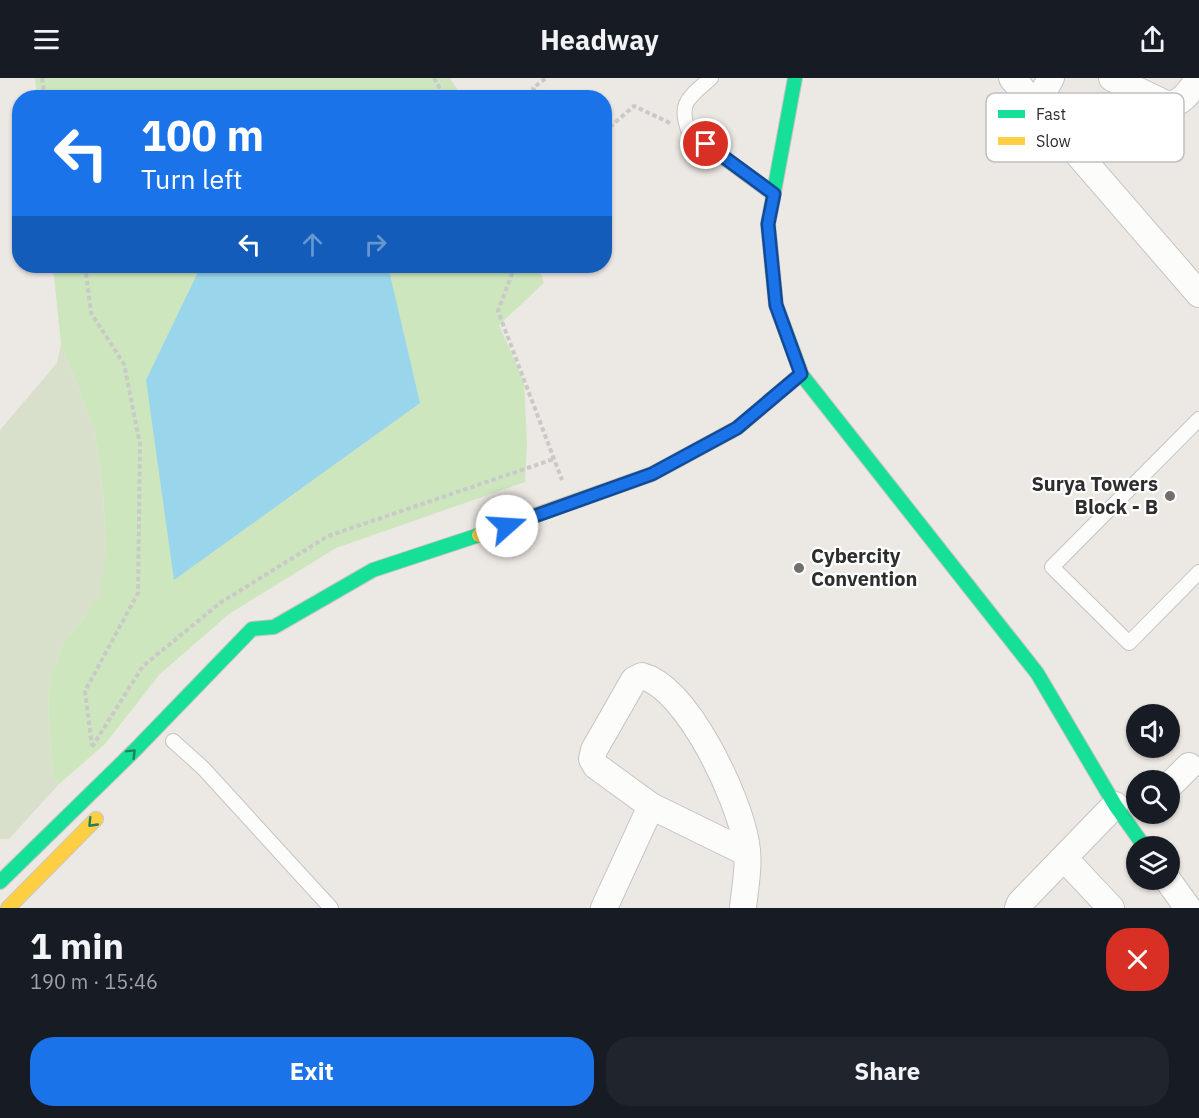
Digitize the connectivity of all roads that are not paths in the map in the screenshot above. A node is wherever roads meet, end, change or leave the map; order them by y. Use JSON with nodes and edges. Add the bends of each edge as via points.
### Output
{"nodes":[{"id":1,"x":711,"y":78,"type":"edge"},
{"id":2,"x":795,"y":78,"type":"edge"},
{"id":3,"x":1051,"y":78,"type":"edge"},
{"id":4,"x":1112,"y":78,"type":"edge"},
{"id":5,"x":1199,"y":78,"type":"edge"},
{"id":6,"x":1025,"y":88,"type":"edge"},
{"id":7,"x":1143,"y":93,"type":"edge"},
{"id":8,"x":1184,"y":98,"type":"edge"},
{"id":9,"x":1088,"y":162,"type":"edge"},
{"id":10,"x":774,"y":194,"type":"junction"},
{"id":11,"x":1199,"y":294,"type":"edge"},
{"id":12,"x":801,"y":374,"type":"junction"},
{"id":13,"x":1199,"y":419,"type":"edge"},
{"id":14,"x":1199,"y":572,"type":"edge"},
{"id":15,"x":274,"y":627,"type":"junction"},
{"id":16,"x":266,"y":645,"type":"dead end"},
{"id":17,"x":172,"y":741,"type":"dead end"},
{"id":18,"x":1189,"y":766,"type":"dead end"},
{"id":19,"x":1180,"y":775,"type":"edge"},
{"id":20,"x":651,"y":806,"type":"junction"},
{"id":21,"x":106,"y":809,"type":"dead end"},
{"id":22,"x":1126,"y":811,"type":"edge"},
{"id":23,"x":1126,"y":815,"type":"edge"},
{"id":24,"x":747,"y":853,"type":"junction"},
{"id":25,"x":1064,"y":858,"type":"junction"},
{"id":26,"x":0,"y":882,"type":"edge"},
{"id":27,"x":1175,"y":890,"type":"edge"},
{"id":28,"x":8,"y":908,"type":"edge"},
{"id":29,"x":331,"y":908,"type":"edge"},
{"id":30,"x":604,"y":908,"type":"edge"},
{"id":31,"x":743,"y":908,"type":"edge"},
{"id":32,"x":1018,"y":908,"type":"edge"},
{"id":33,"x":1111,"y":908,"type":"edge"},
{"id":34,"x":1188,"y":908,"type":"edge"}],
"edges":[{"from":1,"to":10,"type":"lane","via":[[688,99],[684,108],[689,132]]},
{"from":2,"to":10,"type":"street"},
{"from":3,"to":6,"type":"street"},
{"from":4,"to":7,"type":"street"},
{"from":5,"to":8,"type":"street"},
{"from":9,"to":11,"type":"street"},
{"from":10,"to":12,"type":"street","via":[[768,224],[776,305]]},
{"from":12,"to":15,"type":"street","via":[[737,428],[652,474],[374,570]]},
{"from":12,"to":22,"type":"street","via":[[1037,673]]},
{"from":13,"to":14,"type":"lane","via":[[1052,567],[1130,644]]},
{"from":15,"to":16,"type":"street"},
{"from":26,"to":15,"type":"street","one_way":true,"via":[[252,629]]},
{"from":17,"to":29,"type":"lane","via":[[203,768]]},
{"from":18,"to":19,"type":"street"},
{"from":20,"to":24,"type":"street"},
{"from":20,"to":24,"type":"street","via":[[592,759],[634,680],[642,676],[665,688],[684,708],[709,748],[730,795]]},
{"from":20,"to":30,"type":"street"},
{"from":21,"to":28,"type":"street","one_way":true},
{"from":23,"to":25,"type":"street"},
{"from":24,"to":31,"type":"street"},
{"from":25,"to":32,"type":"street"},
{"from":25,"to":33,"type":"street"},
{"from":27,"to":34,"type":"street"}]}
